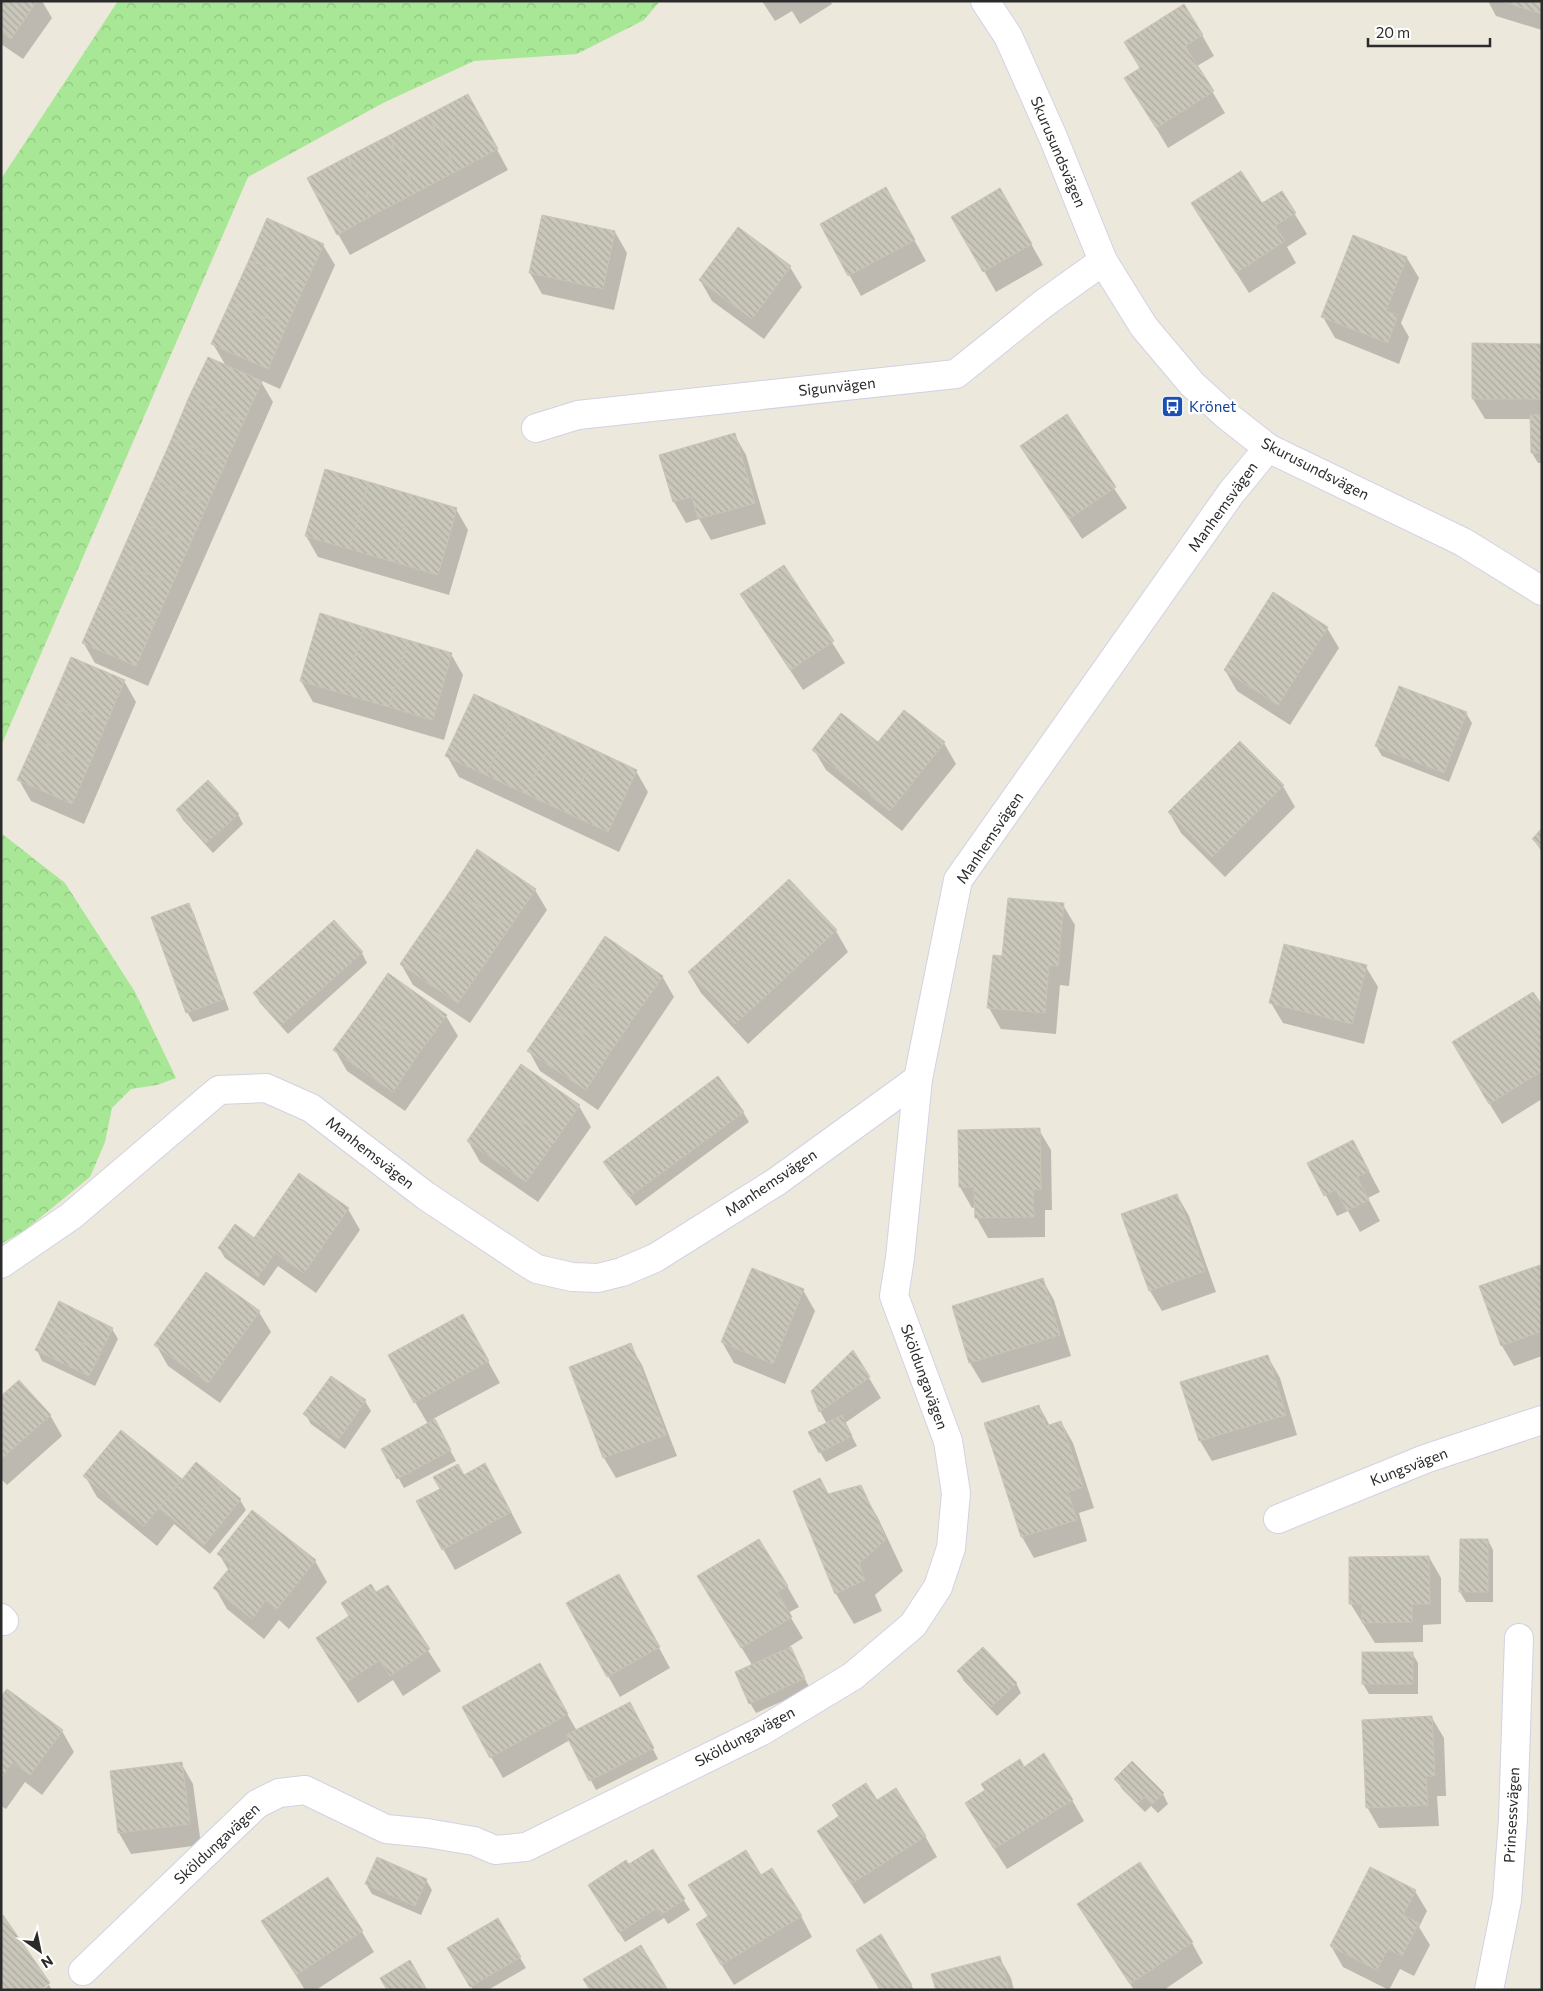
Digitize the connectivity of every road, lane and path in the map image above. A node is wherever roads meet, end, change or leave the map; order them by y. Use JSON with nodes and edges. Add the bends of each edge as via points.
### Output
{"nodes":[{"id":1,"x":985,"y":1,"type":"edge"},
{"id":2,"x":1103,"y":261,"type":"junction"},
{"id":3,"x":536,"y":428,"type":"dead end"},
{"id":4,"x":1268,"y":448,"type":"junction"},
{"id":5,"x":1542,"y":591,"type":"edge"},
{"id":6,"x":918,"y":1079,"type":"junction"},
{"id":7,"x":1,"y":1264,"type":"edge"},
{"id":8,"x":1542,"y":1420,"type":"edge"},
{"id":9,"x":1278,"y":1519,"type":"dead end"},
{"id":10,"x":1519,"y":1638,"type":"dead end"},
{"id":11,"x":83,"y":1971,"type":"dead end"},
{"id":12,"x":1489,"y":1990,"type":"edge"}],
"edges":[{"from":1,"to":2,"type":"street","name":"Skurusundsvägen","via":[[1008,36]]},
{"from":2,"to":3,"type":"street","name":"Sigunvägen","via":[[1042,304],[956,374],[578,415]]},
{"from":2,"to":4,"type":"street","name":"Skurusundsvägen","via":[[1144,327],[1192,384]]},
{"from":4,"to":5,"type":"street","name":"Skurusundsvägen","via":[[1463,542]]},
{"from":4,"to":6,"type":"street","name":"Manhemsvägen","via":[[1231,493],[958,880]]},
{"from":6,"to":7,"type":"street","name":"Manhemsvägen","via":[[776,1182],[693,1234],[654,1258],[598,1278],[572,1277],[537,1269],[426,1196],[311,1108],[266,1088],[219,1090],[71,1216]]},
{"from":6,"to":11,"type":"street","name":"Sköldungavägen","via":[[894,1296],[948,1441],[956,1493],[951,1548],[938,1587],[913,1625],[853,1676],[762,1730],[526,1847],[495,1850],[474,1841],[386,1829],[305,1790],[279,1793],[257,1804]]},
{"from":8,"to":9,"type":"street","name":"Kungsvägen","via":[[1425,1459]]},
{"from":10,"to":12,"type":"street","name":"Prinsessvägen","via":[[1507,1900]]}]}
